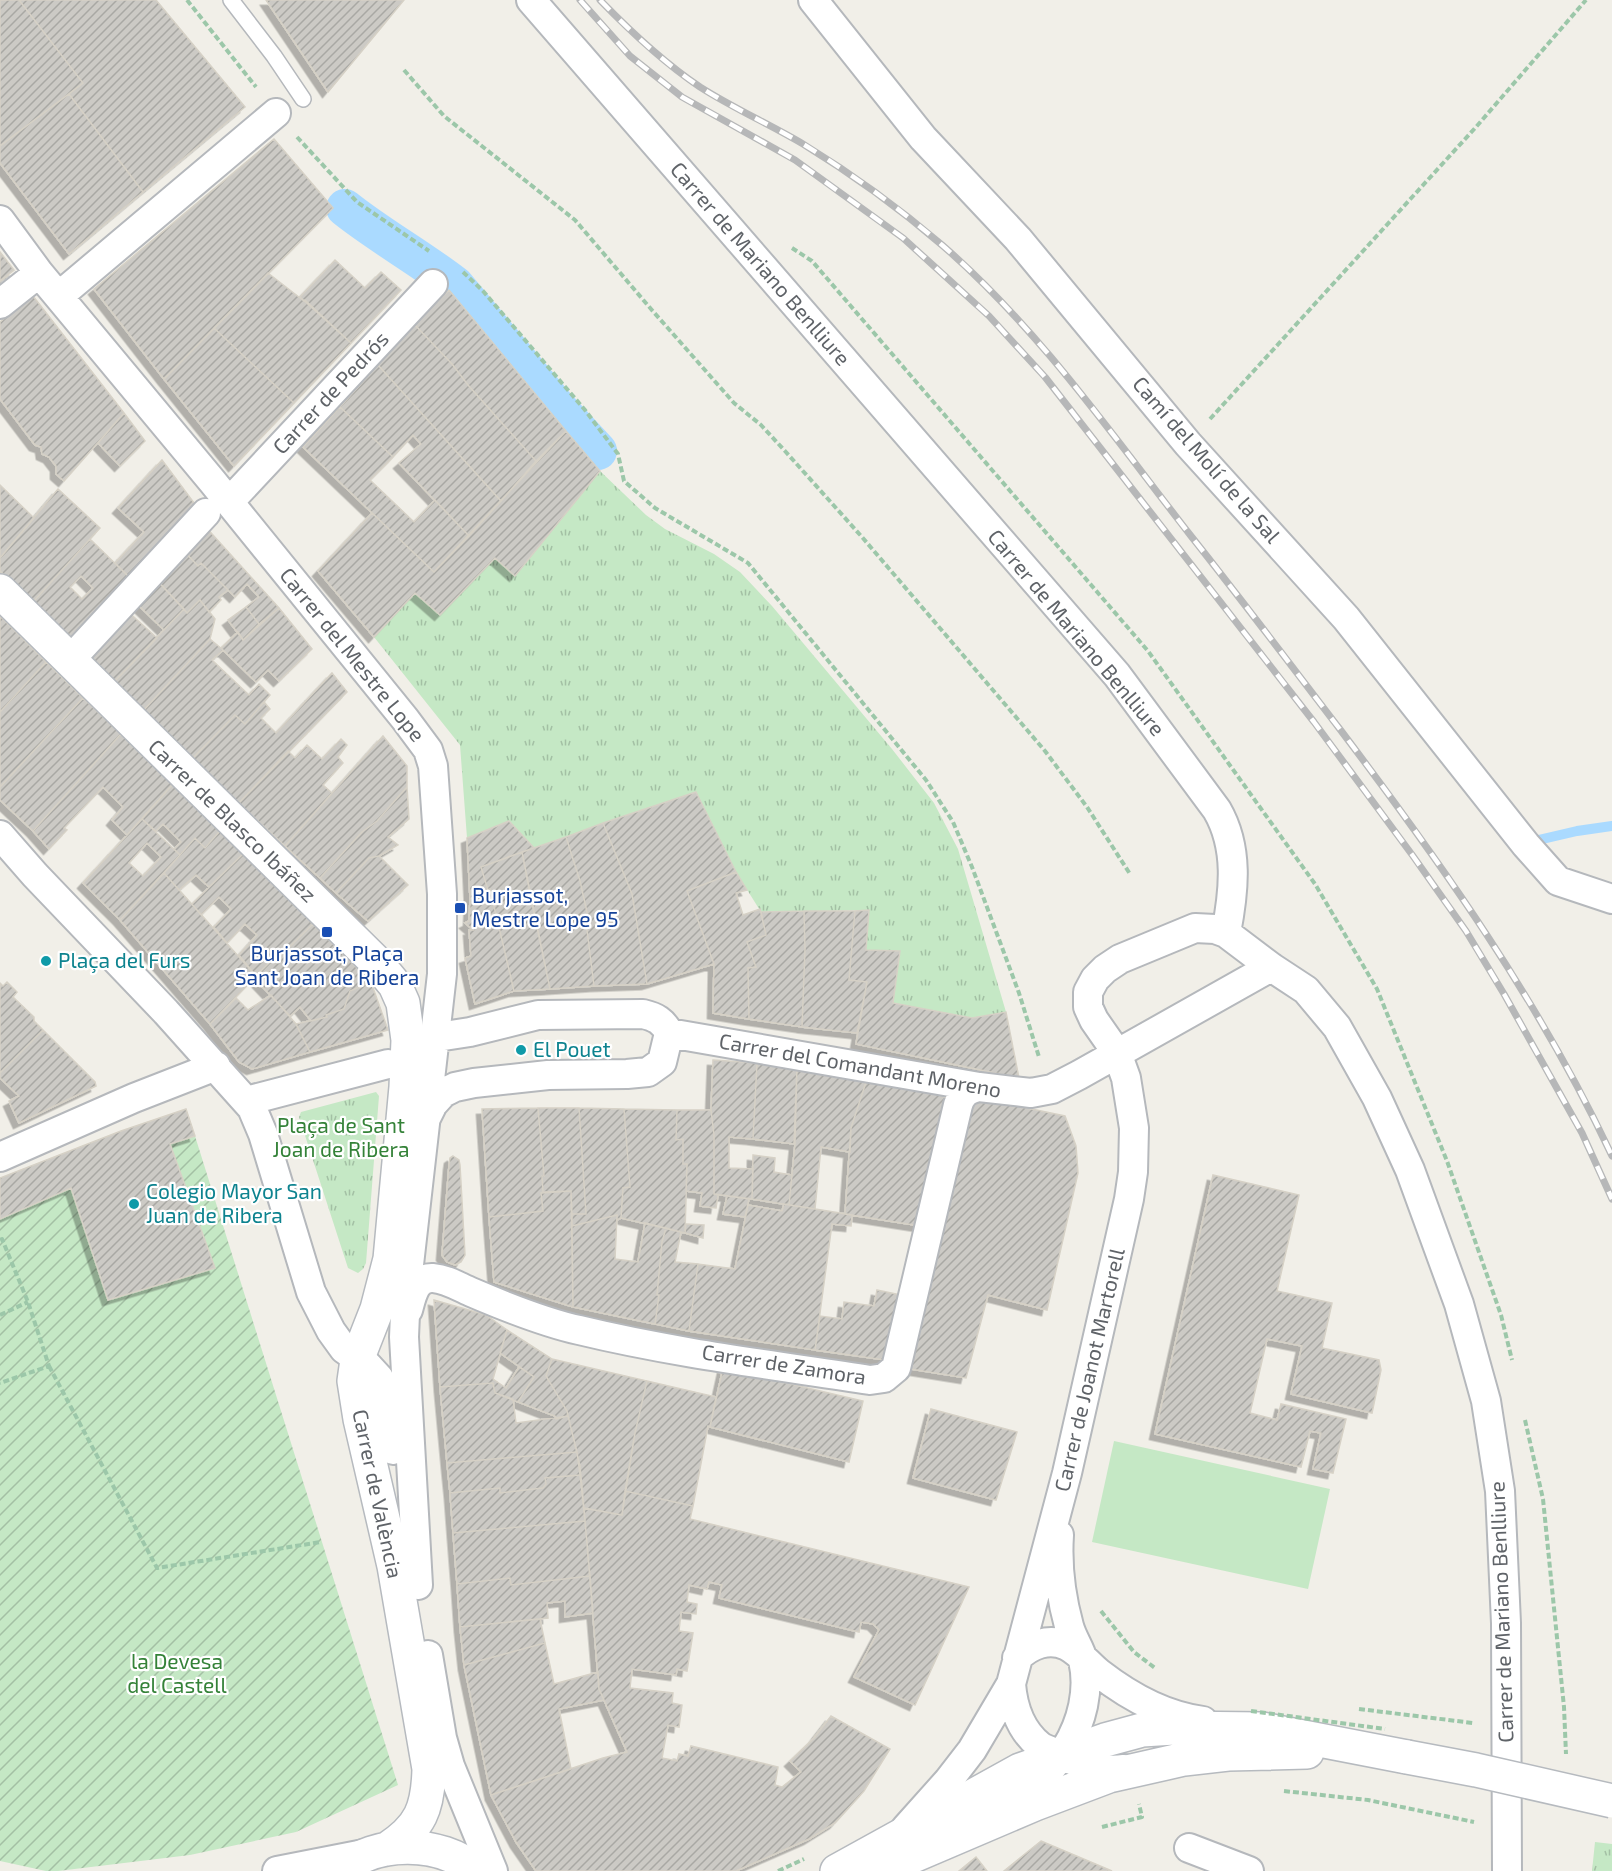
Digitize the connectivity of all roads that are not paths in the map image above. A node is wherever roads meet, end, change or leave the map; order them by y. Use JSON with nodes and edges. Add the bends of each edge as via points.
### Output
{"nodes":[{"id":1,"x":231,"y":0,"type":"edge"},
{"id":2,"x":531,"y":0,"type":"edge"},
{"id":3,"x":813,"y":0,"type":"edge"},
{"id":4,"x":303,"y":99,"type":"dead end"},
{"id":5,"x":276,"y":114,"type":"road end"},
{"id":6,"x":0,"y":220,"type":"edge"},
{"id":7,"x":39,"y":273,"type":"junction"},
{"id":8,"x":433,"y":284,"type":"dead end"},
{"id":9,"x":59,"y":296,"type":"junction"},
{"id":10,"x":0,"y":304,"type":"edge"},
{"id":11,"x":218,"y":508,"type":"junction"},
{"id":12,"x":0,"y":591,"type":"edge"},
{"id":13,"x":69,"y":661,"type":"junction"},
{"id":14,"x":0,"y":835,"type":"edge"},
{"id":15,"x":1612,"y":898,"type":"edge"},
{"id":16,"x":1226,"y":933,"type":"junction"},
{"id":17,"x":1270,"y":967,"type":"junction"},
{"id":18,"x":669,"y":1033,"type":"junction"},
{"id":19,"x":410,"y":1048,"type":"junction"},
{"id":20,"x":1117,"y":1053,"type":"junction"},
{"id":21,"x":216,"y":1066,"type":"junction"},
{"id":22,"x":979,"y":1087,"type":"junction"},
{"id":23,"x":246,"y":1101,"type":"junction"},
{"id":24,"x":425,"y":1120,"type":"junction"},
{"id":25,"x":0,"y":1157,"type":"edge"},
{"id":26,"x":419,"y":1186,"type":"joint"},
{"id":27,"x":393,"y":1229,"type":"junction"},
{"id":28,"x":408,"y":1270,"type":"junction"},
{"id":29,"x":445,"y":1280,"type":"junction"},
{"id":30,"x":321,"y":1312,"type":"junction"},
{"id":31,"x":391,"y":1313,"type":"junction"},
{"id":32,"x":357,"y":1360,"type":"junction"},
{"id":33,"x":1064,"y":1488,"type":"junction"},
{"id":34,"x":418,"y":1585,"type":"junction"},
{"id":35,"x":428,"y":1656,"type":"joint"},
{"id":36,"x":1082,"y":1659,"type":"junction"},
{"id":37,"x":1014,"y":1671,"type":"junction"},
{"id":38,"x":1262,"y":1730,"type":"junction"},
{"id":39,"x":1061,"y":1755,"type":"junction"},
{"id":40,"x":1407,"y":1757,"type":"junction"},
{"id":41,"x":1141,"y":1780,"type":"junction"},
{"id":42,"x":1612,"y":1801,"type":"edge"},
{"id":43,"x":1190,"y":1848,"type":"dead end"},
{"id":44,"x":381,"y":1851,"type":"junction"},
{"id":45,"x":901,"y":1854,"type":"edge"},
{"id":46,"x":823,"y":1864,"type":"edge"},
{"id":47,"x":277,"y":1871,"type":"edge"},
{"id":48,"x":339,"y":1871,"type":"edge"},
{"id":49,"x":477,"y":1871,"type":"edge"},
{"id":50,"x":493,"y":1871,"type":"edge"},
{"id":51,"x":1249,"y":1871,"type":"edge"},
{"id":52,"x":1507,"y":1871,"type":"edge"}],
"edges":[{"from":1,"to":4,"type":"lane"},
{"from":2,"to":16,"type":"street","name":"Carrer de Mariano Benlliure","via":[[1117,675],[1226,826],[1233,881]]},
{"from":3,"to":15,"type":"street","name":"Camí del Molí de la Sal","via":[[923,138],[1018,238],[1188,444],[1346,618],[1558,881]]},
{"from":5,"to":9,"type":"street"},
{"from":6,"to":7,"type":"street","name":"Carrer del Mestre Lope"},
{"from":7,"to":9,"type":"street","name":"Carrer del Mestre Lope"},
{"from":7,"to":10,"type":"street"},
{"from":8,"to":11,"type":"street","name":"Carrer de Pedrós"},
{"from":9,"to":11,"type":"street","name":"Carrer del Mestre Lope"},
{"from":11,"to":13,"type":"street","name":"Carrer de Pedrós"},
{"from":11,"to":19,"type":"street","name":"Carrer del Mestre Lope","via":[[428,750],[435,783],[442,894],[442,974]]},
{"from":12,"to":13,"type":"street","name":"Carrer de Blasco Ibáñez"},
{"from":13,"to":19,"type":"street","name":"Carrer de Blasco Ibáñez","via":[[376,962],[398,989]]},
{"from":14,"to":21,"type":"street"},
{"from":16,"to":17,"type":"street","name":"Carrer de Mariano Benlliure"},
{"from":16,"to":20,"type":"street","name":"Carrer de Joanot Martorell","via":[[1195,928],[1120,959],[1095,979],[1088,992],[1088,1007]]},
{"from":17,"to":20,"type":"street"},
{"from":17,"to":52,"type":"street","name":"Carrer de Mariano Benlliure","via":[[1306,990],[1358,1060],[1410,1170],[1459,1304],[1486,1401],[1500,1491],[1504,1550]]},
{"from":18,"to":19,"type":"street","via":[[664,1023],[643,1014],[538,1015]]},
{"from":18,"to":22,"type":"street","name":"Carrer del Comandant Moreno"},
{"from":18,"to":24,"type":"street","via":[[662,1062],[648,1072],[548,1075],[455,1087],[433,1104]]},
{"from":19,"to":23,"type":"street"},
{"from":19,"to":24,"type":"street","name":"Carrer del Mestre Lope"},
{"from":19,"to":27,"type":"street","name":"Carrer de Blasco Ibáñez"},
{"from":20,"to":22,"type":"street","name":"Carrer del Comandant Moreno","via":[[1052,1089],[1031,1093]]},
{"from":20,"to":33,"type":"street","name":"Carrer de Joanot Martorell","via":[[1126,1078],[1134,1128],[1131,1190]]},
{"from":21,"to":23,"type":"street"},
{"from":21,"to":25,"type":"street"},
{"from":22,"to":29,"type":"street","name":"Carrer de Zamora","via":[[962,1095],[958,1105],[896,1368],[884,1378],[870,1380],[576,1330]]},
{"from":23,"to":30,"type":"street","via":[[263,1134],[311,1292]]},
{"from":24,"to":26,"type":"street","name":"Carrer del Mestre Lope"},
{"from":26,"to":28,"type":"street","name":"Carrer de València"},
{"from":27,"to":28,"type":"street","via":[[395,1254]]},
{"from":27,"to":31,"type":"street","name":"Carrer de Blasco Ibáñez"},
{"from":28,"to":29,"type":"street","name":"Carrer de Zamora"},
{"from":28,"to":31,"type":"street","name":"Carrer de València"},
{"from":29,"to":31,"type":"street","via":[[431,1277],[420,1282]]},
{"from":30,"to":31,"type":"street","via":[[337,1324],[359,1325]]},
{"from":30,"to":32,"type":"street","via":[[344,1350]]},
{"from":31,"to":32,"type":"street","name":"Carrer de Blasco Ibáñez"},
{"from":31,"to":34,"type":"street","name":"Carrer de València","via":[[404,1337]]},
{"from":32,"to":34,"type":"street","name":"Carrer de València","via":[[368,1366],[384,1389]]},
{"from":32,"to":44,"type":"street","name":"Carrer de València","via":[[355,1395],[394,1566],[429,1768],[429,1796],[419,1818],[412,1830]]},
{"from":33,"to":36,"type":"street","via":[[1058,1551],[1069,1628]]},
{"from":33,"to":37,"type":"street","name":"Carrer de Joanot Martorell"},
{"from":34,"to":35,"type":"street","name":"Carrer de València"},
{"from":35,"to":50,"type":"street","name":"Carrer de València","via":[[450,1766]]},
{"from":36,"to":37,"type":"street","via":[[1067,1646],[1035,1644],[1026,1649]]},
{"from":36,"to":38,"type":"street","via":[[1134,1698],[1159,1710],[1188,1719]]},
{"from":36,"to":39,"type":"street","via":[[1081,1719]]},
{"from":37,"to":39,"type":"street","name":"Carrer de Joanot Martorell","via":[[1012,1701],[1017,1716],[1041,1747]]},
{"from":37,"to":45,"type":"street","name":"Carrer de Joanot Martorell","via":[[972,1750]]},
{"from":38,"to":39,"type":"street","via":[[1142,1730]]},
{"from":38,"to":40,"type":"street"},
{"from":39,"to":41,"type":"street","name":"Carrer de Joanot Martorell","via":[[1095,1769],[1118,1770]]},
{"from":39,"to":45,"type":"street","via":[[1020,1770]]},
{"from":40,"to":41,"type":"street","via":[[1338,1752],[1228,1754]]},
{"from":40,"to":42,"type":"street","bridge":true},
{"from":41,"to":45,"type":"street","via":[[1109,1776]]},
{"from":43,"to":51,"type":"street"},
{"from":44,"to":47,"type":"street"},
{"from":44,"to":48,"type":"street"},
{"from":44,"to":49,"type":"street","via":[[412,1847],[437,1850]]},
{"from":45,"to":46,"type":"street","name":"Carrer de Joanot Martorell"}]}
